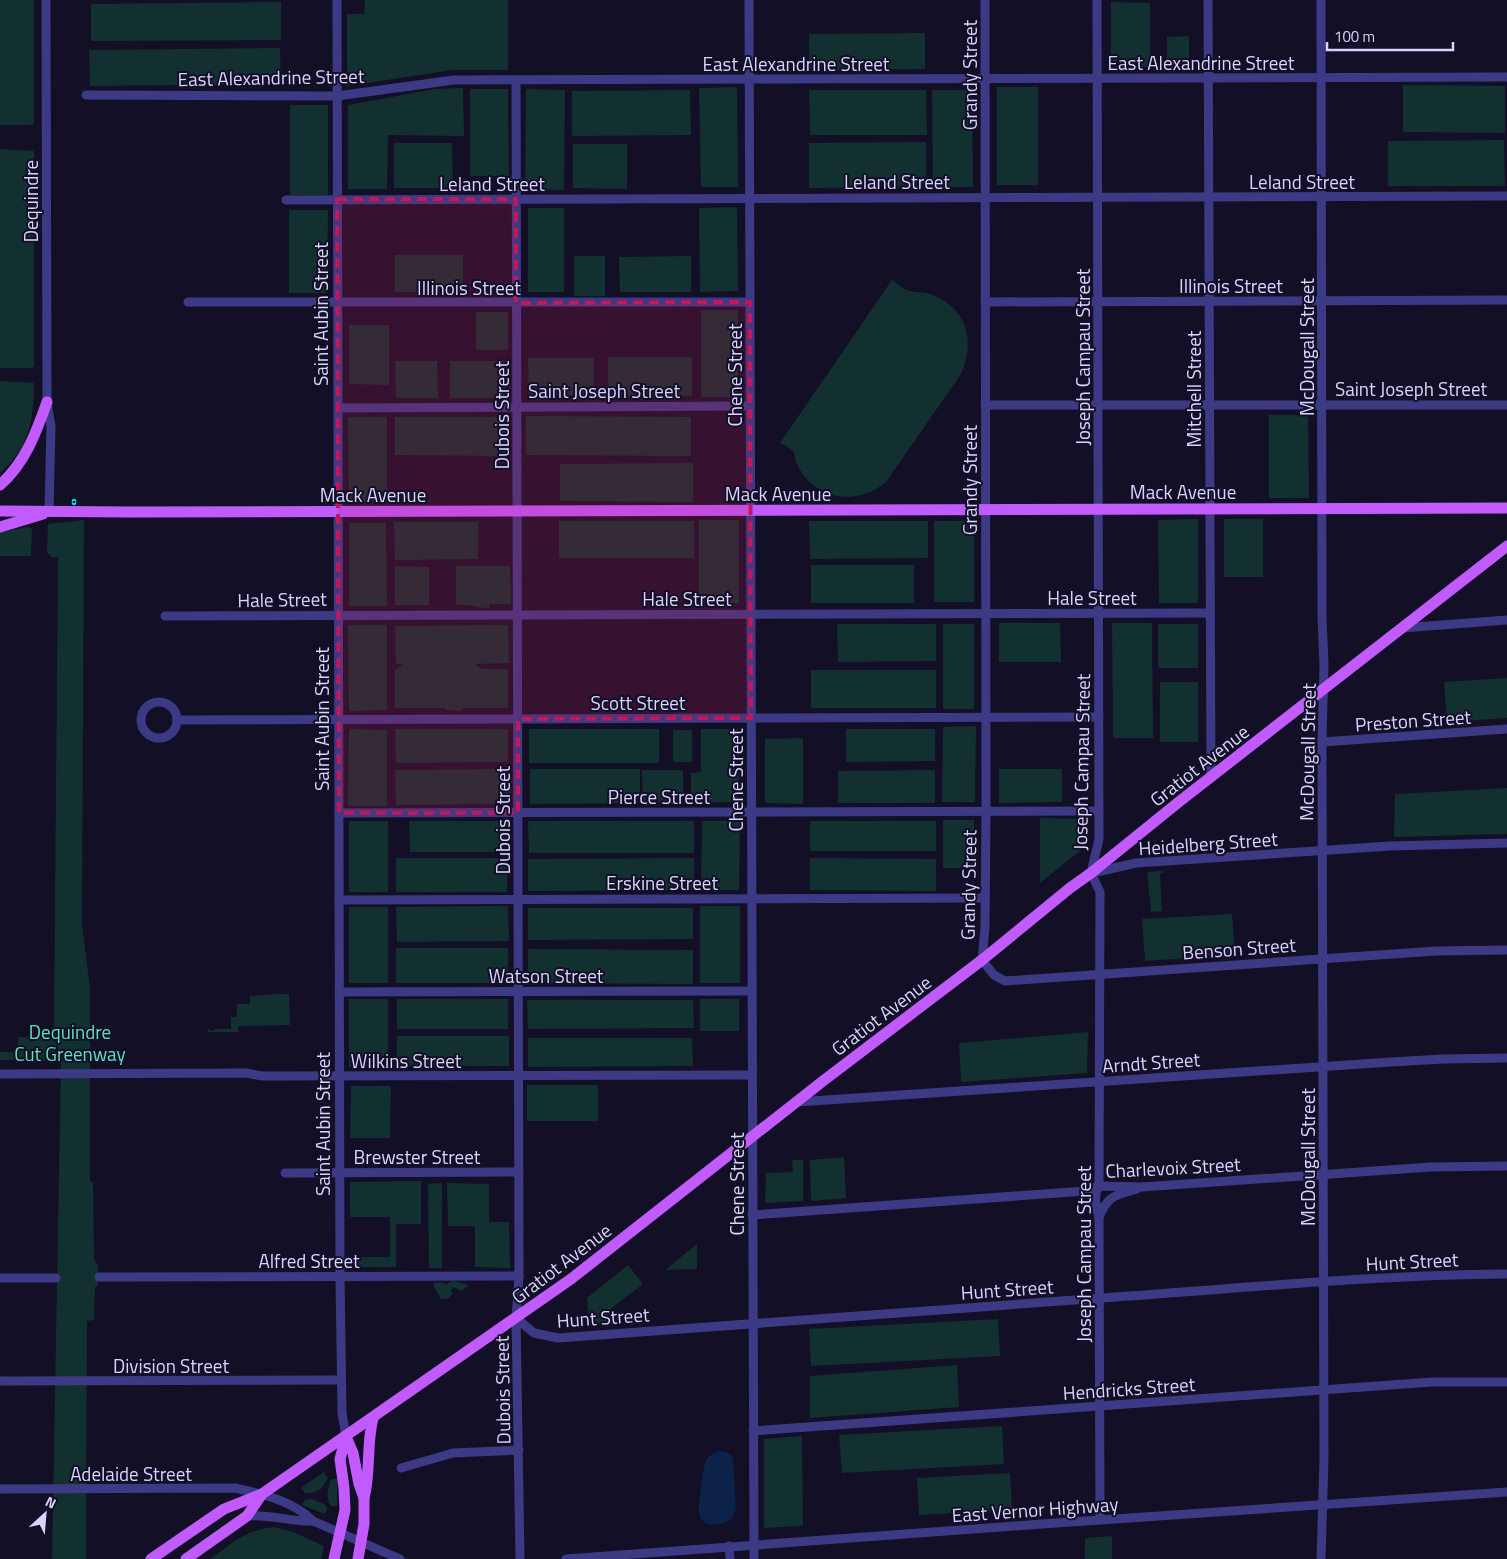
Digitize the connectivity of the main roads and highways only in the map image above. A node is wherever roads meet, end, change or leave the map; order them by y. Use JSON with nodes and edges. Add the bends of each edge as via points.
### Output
{"nodes":[{"id":1,"x":47,"y":402,"type":"road end"},
{"id":2,"x":0,"y":485,"type":"edge"},
{"id":3,"x":49,"y":506,"type":"junction"},
{"id":4,"x":1507,"y":508,"type":"edge"},
{"id":5,"x":0,"y":511,"type":"edge"},
{"id":6,"x":0,"y":527,"type":"edge"},
{"id":7,"x":1507,"y":546,"type":"edge"},
{"id":8,"x":373,"y":1418,"type":"junction"},
{"id":9,"x":346,"y":1437,"type":"junction"},
{"id":10,"x":262,"y":1494,"type":"junction"},
{"id":11,"x":364,"y":1498,"type":"junction"},
{"id":12,"x":151,"y":1559,"type":"edge"},
{"id":13,"x":186,"y":1559,"type":"edge"},
{"id":14,"x":334,"y":1559,"type":"edge"},
{"id":15,"x":358,"y":1559,"type":"edge"}],
"edges":[{"from":1,"to":2,"type":"main road","via":[[26,453]]},
{"from":3,"to":4,"type":"main road","name":"Mack Avenue","via":[[338,511]]},
{"from":3,"to":5,"type":"main road","name":"Mack Avenue"},
{"from":3,"to":6,"type":"main road","name":"Mack Avenue"},
{"from":7,"to":8,"type":"main road","name":"Gratiot Avenue","via":[[571,1279]]},
{"from":8,"to":9,"type":"main road","name":"Gratiot Avenue"},
{"from":8,"to":11,"type":"main road"},
{"from":9,"to":10,"type":"main road","name":"Gratiot Avenue"},
{"from":9,"to":11,"type":"main road","name":"Saint Aubin Street"},
{"from":9,"to":14,"type":"main road","name":"Saint Aubin Street","via":[[340,1460],[345,1504]]},
{"from":10,"to":12,"type":"main road","name":"Gratiot Avenue","via":[[224,1509]]},
{"from":10,"to":13,"type":"main road","name":"Gratiot Avenue","via":[[248,1516]]},
{"from":11,"to":15,"type":"main road","name":"Saint Aubin Street","via":[[364,1524]]}]}
